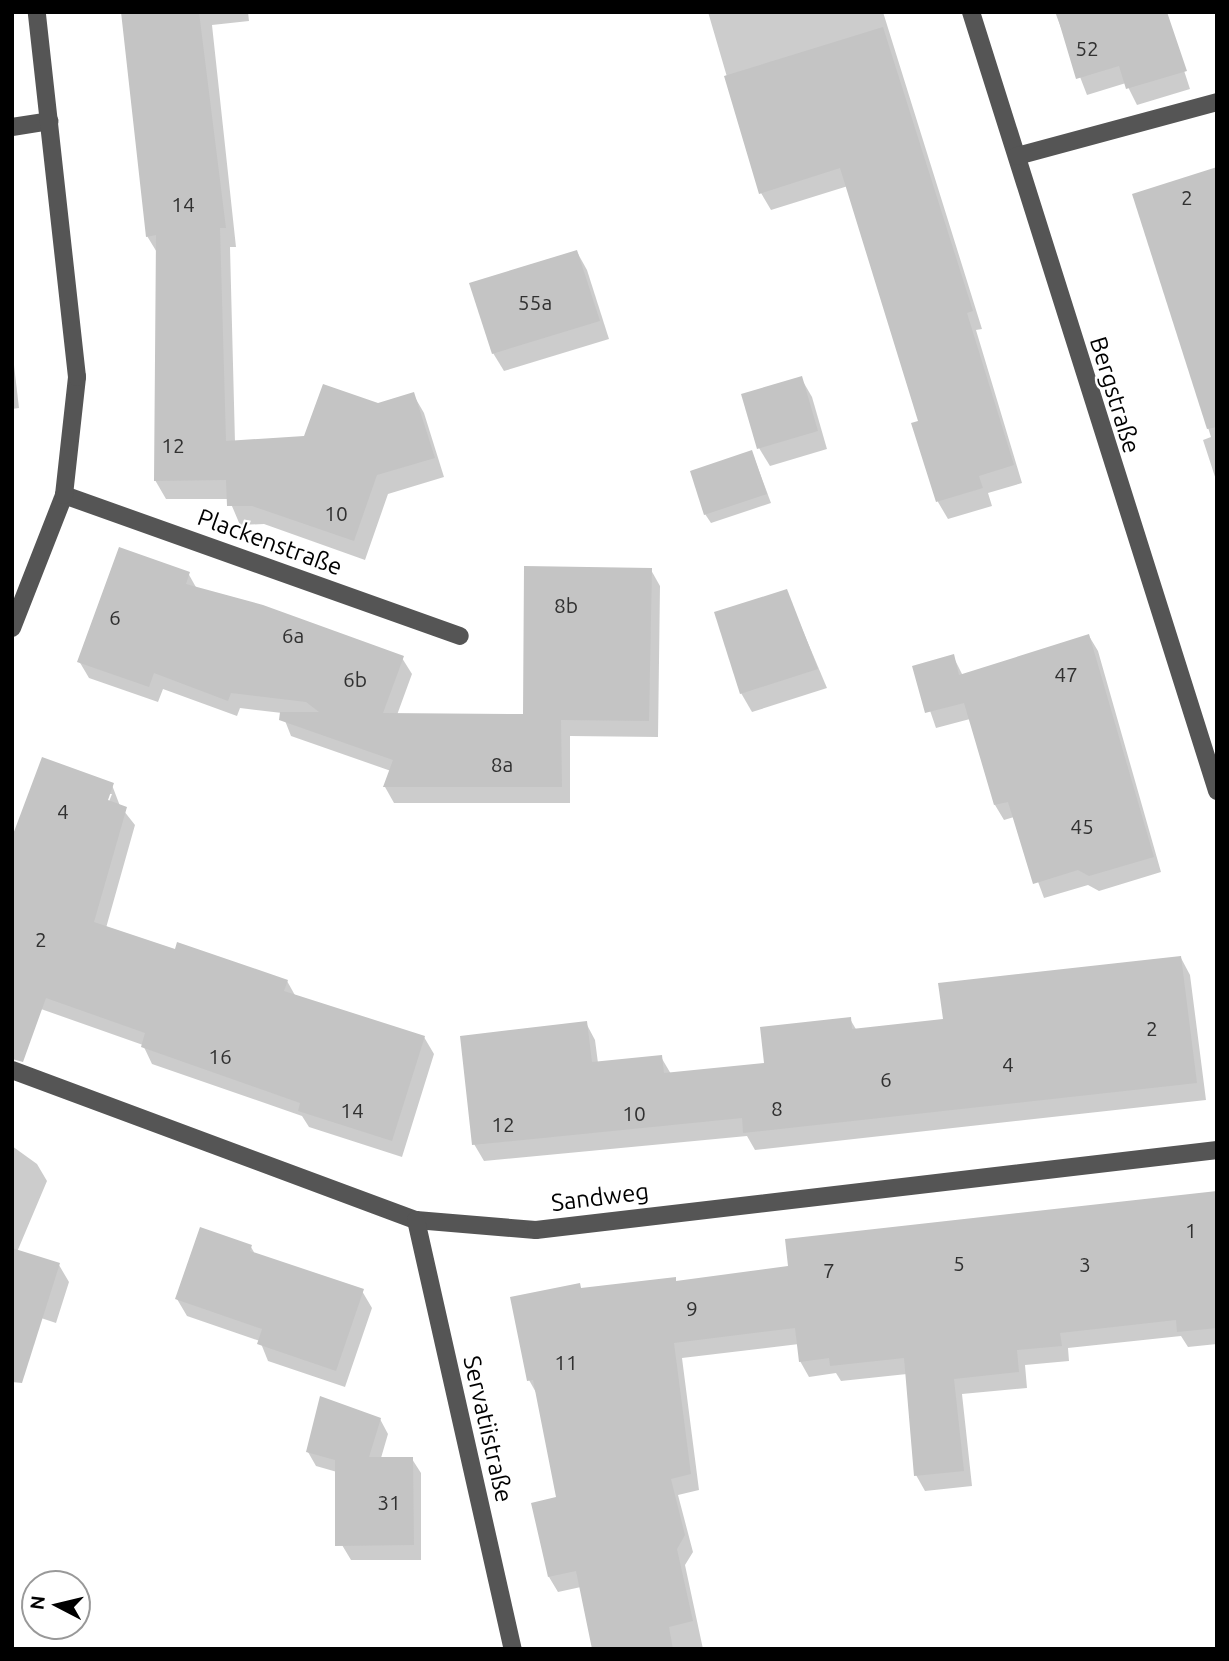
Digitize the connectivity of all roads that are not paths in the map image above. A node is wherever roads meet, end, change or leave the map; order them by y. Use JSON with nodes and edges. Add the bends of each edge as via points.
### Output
{"nodes":[{"id":1,"x":37,"y":12,"type":"edge"},
{"id":2,"x":971,"y":12,"type":"edge"},
{"id":3,"x":1217,"y":102,"type":"edge"},
{"id":4,"x":50,"y":121,"type":"junction"},
{"id":5,"x":12,"y":127,"type":"edge"},
{"id":6,"x":1017,"y":156,"type":"junction"},
{"id":7,"x":64,"y":495,"type":"junction"},
{"id":8,"x":12,"y":628,"type":"edge"},
{"id":9,"x":460,"y":636,"type":"dead end"},
{"id":10,"x":1217,"y":791,"type":"edge"},
{"id":11,"x":12,"y":1070,"type":"edge"},
{"id":12,"x":1217,"y":1150,"type":"edge"},
{"id":13,"x":416,"y":1220,"type":"junction"},
{"id":14,"x":513,"y":1649,"type":"edge"}],
"edges":[{"from":1,"to":4,"type":"street"},
{"from":2,"to":6,"type":"street","name":"Bergstraße"},
{"from":3,"to":6,"type":"street"},
{"from":4,"to":5,"type":"street"},
{"from":4,"to":7,"type":"street","via":[[77,377]]},
{"from":6,"to":10,"type":"street","name":"Bergstraße","via":[[1116,482]]},
{"from":7,"to":8,"type":"street"},
{"from":7,"to":9,"type":"street","name":"Plackenstraße"},
{"from":11,"to":13,"type":"street","name":"Sandweg"},
{"from":12,"to":13,"type":"street","name":"Sandweg","via":[[536,1230]]},
{"from":13,"to":14,"type":"street","name":"Servatiistraße"}]}
